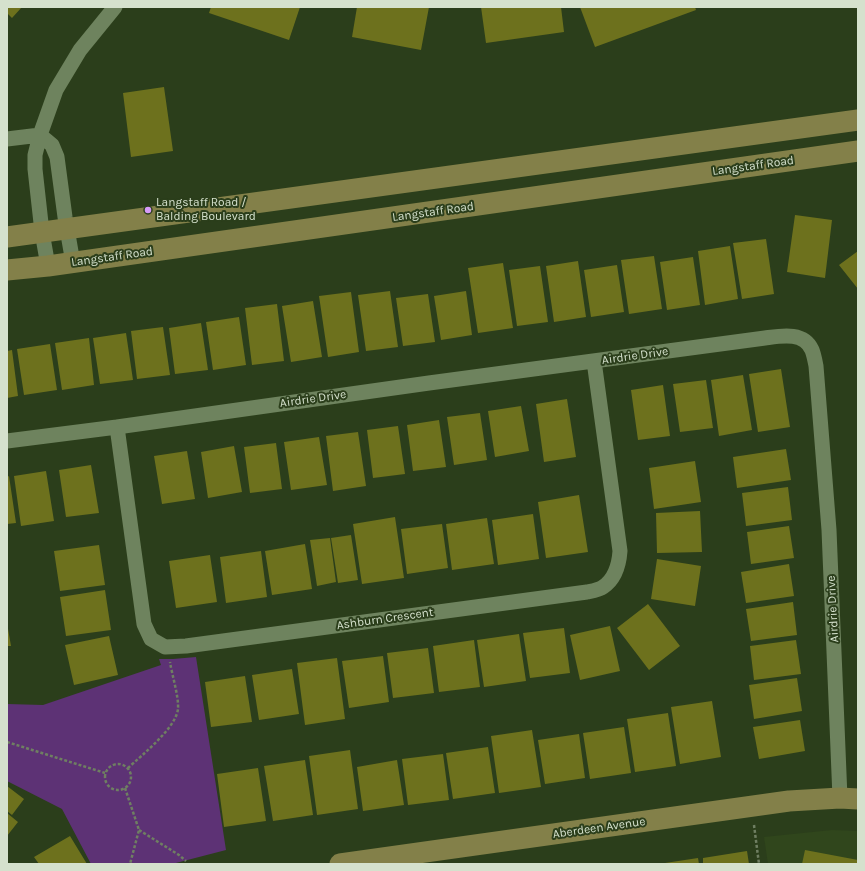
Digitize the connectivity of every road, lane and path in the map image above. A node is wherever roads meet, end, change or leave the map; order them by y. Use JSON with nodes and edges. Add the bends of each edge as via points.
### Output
{"nodes":[{"id":1,"x":115,"y":7,"type":"edge"},
{"id":2,"x":858,"y":120,"type":"edge"},
{"id":3,"x":40,"y":135,"type":"junction"},
{"id":4,"x":7,"y":139,"type":"edge"},
{"id":5,"x":858,"y":151,"type":"edge"},
{"id":6,"x":67,"y":229,"type":"junction"},
{"id":7,"x":42,"y":232,"type":"junction"},
{"id":8,"x":7,"y":237,"type":"edge"},
{"id":9,"x":73,"y":263,"type":"junction"},
{"id":10,"x":48,"y":266,"type":"junction"},
{"id":11,"x":7,"y":270,"type":"edge"},
{"id":12,"x":594,"y":361,"type":"junction"},
{"id":13,"x":117,"y":427,"type":"junction"},
{"id":14,"x":7,"y":441,"type":"edge"},
{"id":15,"x":170,"y":662,"type":"dead end"},
{"id":16,"x":7,"y":742,"type":"edge"},
{"id":17,"x":128,"y":768,"type":"junction"},
{"id":18,"x":105,"y":773,"type":"junction"},
{"id":19,"x":125,"y":788,"type":"junction"},
{"id":20,"x":849,"y":799,"type":"edge"},
{"id":21,"x":754,"y":821,"type":"dead end"},
{"id":22,"x":139,"y":830,"type":"junction"},
{"id":23,"x":186,"y":862,"type":"dead end"},
{"id":24,"x":130,"y":864,"type":"edge"},
{"id":25,"x":340,"y":864,"type":"edge"},
{"id":26,"x":759,"y":864,"type":"edge"}],
"edges":[{"from":1,"to":3,"type":"street","via":[[80,50],[56,90]]},
{"from":2,"to":6,"type":"main road"},
{"from":3,"to":4,"type":"street"},
{"from":3,"to":6,"type":"street","via":[[52,146],[57,157]]},
{"from":3,"to":7,"type":"street","via":[[35,169]]},
{"from":5,"to":9,"type":"main road","name":"Langstaff Road"},
{"from":6,"to":7,"type":"main road"},
{"from":6,"to":9,"type":"street"},
{"from":7,"to":8,"type":"main road"},
{"from":7,"to":10,"type":"street"},
{"from":9,"to":10,"type":"main road","name":"Langstaff Road"},
{"from":10,"to":11,"type":"main road","name":"Langstaff Road"},
{"from":12,"to":13,"type":"street","name":"Airdrie Drive"},
{"from":12,"to":13,"type":"street","name":"Ashburn Crescent","via":[[620,556],[614,575],[602,588],[587,592],[165,647],[151,639],[144,624]]},
{"from":12,"to":20,"type":"street","name":"Airdrie Drive","via":[[786,335],[803,340],[811,348],[816,366]]},
{"from":13,"to":14,"type":"street","name":"Airdrie Drive"},
{"from":15,"to":17,"type":"path","via":[[178,708],[176,716],[173,723]]},
{"from":16,"to":18,"type":"path"},
{"from":17,"to":18,"type":"path","via":[[117,764],[110,766]]},
{"from":17,"to":19,"type":"path","via":[[131,779]]},
{"from":18,"to":19,"type":"path","via":[[105,780],[110,787],[117,790]]},
{"from":19,"to":22,"type":"path"},
{"from":20,"to":25,"type":"main road","name":"Aberdeen Avenue","via":[[789,801]]},
{"from":21,"to":26,"type":"path"},
{"from":22,"to":23,"type":"path"},
{"from":22,"to":24,"type":"path"}]}
